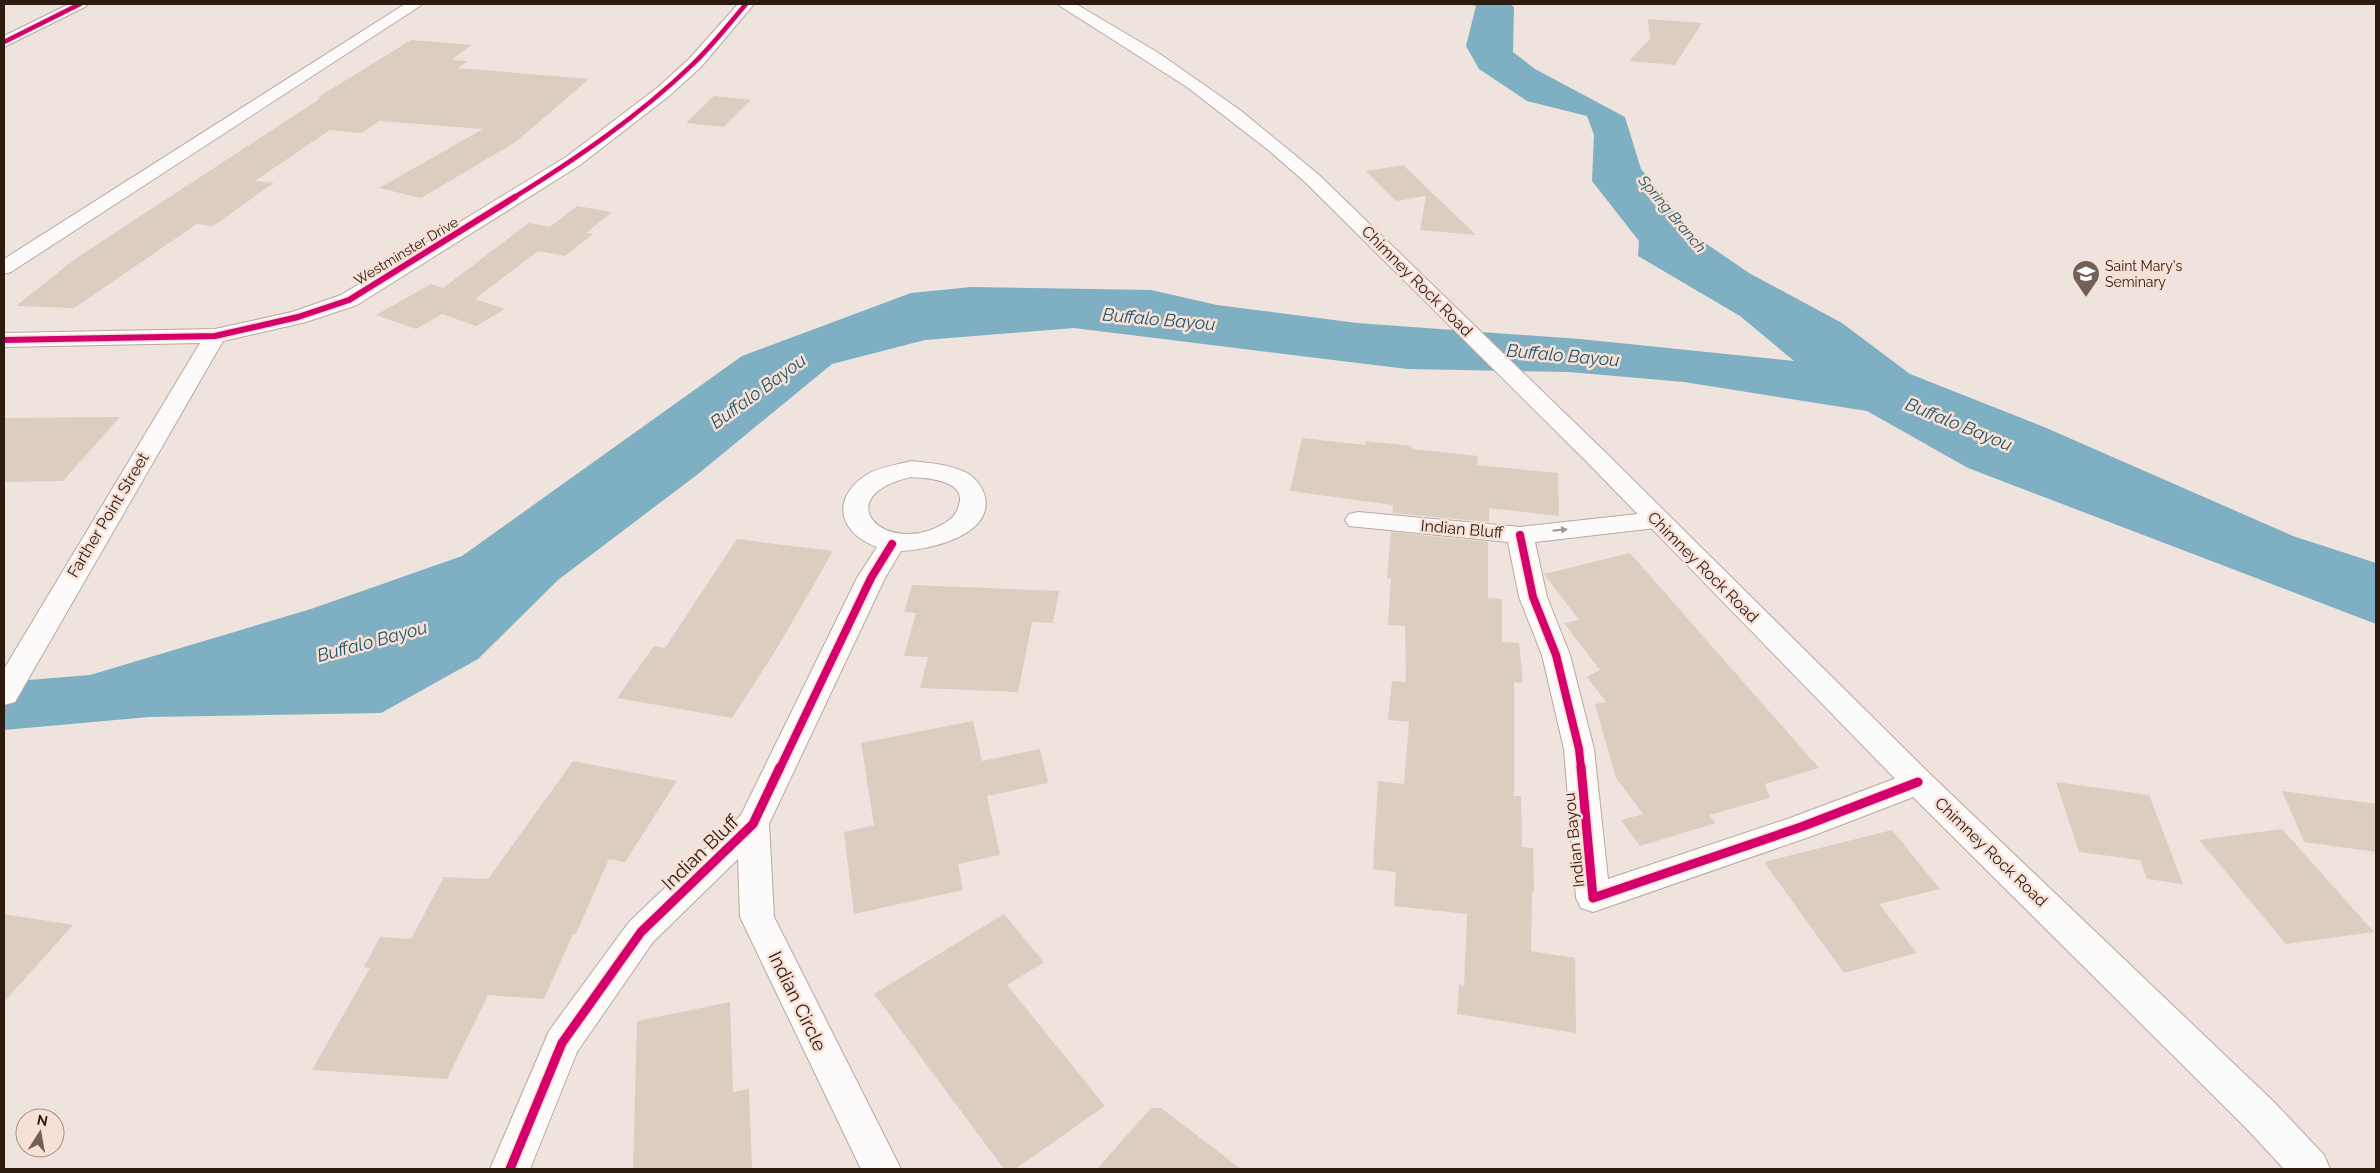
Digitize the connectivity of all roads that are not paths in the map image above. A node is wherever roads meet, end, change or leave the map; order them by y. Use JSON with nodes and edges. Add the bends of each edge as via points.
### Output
{"nodes":[{"id":1,"x":80,"y":4,"type":"edge"},
{"id":2,"x":415,"y":4,"type":"edge"},
{"id":3,"x":746,"y":4,"type":"edge"},
{"id":4,"x":1064,"y":4,"type":"edge"},
{"id":5,"x":4,"y":42,"type":"edge"},
{"id":6,"x":4,"y":268,"type":"edge"},
{"id":7,"x":215,"y":336,"type":"junction"},
{"id":8,"x":4,"y":340,"type":"edge"},
{"id":9,"x":1358,"y":520,"type":"dead end"},
{"id":10,"x":1656,"y":520,"type":"junction"},
{"id":11,"x":1520,"y":535,"type":"junction"},
{"id":12,"x":892,"y":544,"type":"dead end"},
{"id":13,"x":4,"y":694,"type":"edge"},
{"id":14,"x":1918,"y":782,"type":"junction"},
{"id":15,"x":753,"y":824,"type":"junction"},
{"id":16,"x":510,"y":1169,"type":"edge"},
{"id":17,"x":881,"y":1169,"type":"edge"},
{"id":18,"x":2310,"y":1169,"type":"edge"}],
"edges":[{"from":1,"to":5,"type":"street"},
{"from":2,"to":6,"type":"street"},
{"from":3,"to":7,"type":"street","name":"Westminster Drive","via":[[695,63],[663,92],[573,161],[476,222],[349,300],[298,317]]},
{"from":4,"to":10,"type":"street","name":"Chimney Rock Road","via":[[1145,50],[1214,97],[1277,148],[1357,221]]},
{"from":7,"to":8,"type":"street","name":"Westminster Drive"},
{"from":7,"to":13,"type":"street","name":"Farther Point Street"},
{"from":9,"to":11,"type":"street","name":"Indian Bluff"},
{"from":11,"to":10,"type":"street","name":"Indian Bluff","one_way":true},
{"from":10,"to":14,"type":"street","name":"Chimney Rock Road"},
{"from":11,"to":14,"type":"street","name":"Indian Bayou","via":[[1533,597],[1556,655],[1579,749],[1593,898],[1801,827]]},
{"from":12,"to":15,"type":"street","name":"Indian Bluff","via":[[871,578]]},
{"from":14,"to":18,"type":"street","name":"Chimney Rock Road","via":[[2260,1115]]},
{"from":15,"to":16,"type":"street","name":"Indian Bluff","via":[[642,932],[562,1043]]},
{"from":15,"to":17,"type":"street","name":"Indian Circle","via":[[757,917]]}]}
